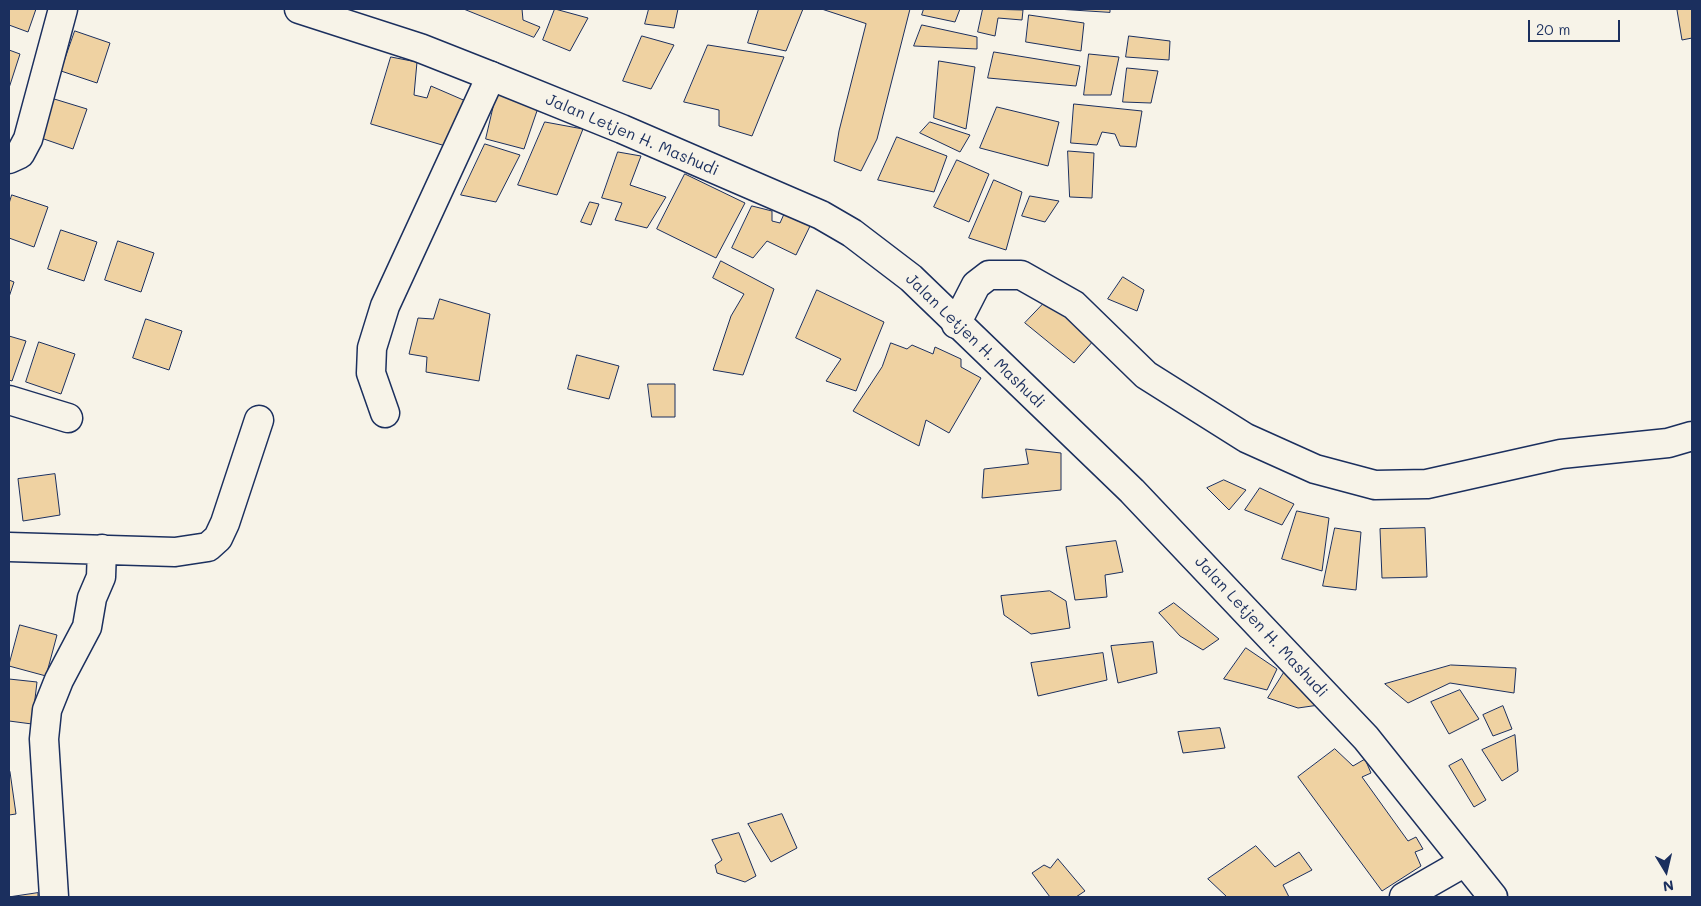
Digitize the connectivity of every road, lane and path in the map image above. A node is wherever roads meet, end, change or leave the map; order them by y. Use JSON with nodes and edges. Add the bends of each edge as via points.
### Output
{"nodes":[{"id":1,"x":63,"y":9,"type":"edge"},
{"id":2,"x":299,"y":9,"type":"edge"},
{"id":3,"x":491,"y":76,"type":"junction"},
{"id":4,"x":9,"y":159,"type":"edge"},
{"id":5,"x":956,"y":324,"type":"junction"},
{"id":6,"x":9,"y":400,"type":"edge"},
{"id":7,"x":385,"y":413,"type":"dead end"},
{"id":8,"x":68,"y":418,"type":"dead end"},
{"id":9,"x":259,"y":420,"type":"dead end"},
{"id":10,"x":1692,"y":436,"type":"edge"},
{"id":11,"x":9,"y":547,"type":"edge"},
{"id":12,"x":102,"y":549,"type":"junction"},
{"id":13,"x":1465,"y":862,"type":"junction"},
{"id":14,"x":54,"y":897,"type":"edge"},
{"id":15,"x":1404,"y":897,"type":"edge"},
{"id":16,"x":1493,"y":897,"type":"edge"}],
"edges":[{"from":1,"to":4,"type":"street","via":[[28,139],[20,154]]},
{"from":2,"to":3,"type":"street","name":"Jalan Letjen H. Mashudi","via":[[420,48]]},
{"from":3,"to":5,"type":"street","name":"Jalan Letjen H. Mashudi","via":[[821,215],[852,233],[910,278]]},
{"from":3,"to":7,"type":"street","via":[[385,306],[372,348],[371,373]]},
{"from":5,"to":10,"type":"street","via":[[976,285],[989,274],[1021,275],[1074,305],[1146,375],[1246,438],[1315,469],[1374,485],[1427,484],[1561,454],[1668,443]]},
{"from":5,"to":13,"type":"street","name":"Jalan Letjen H. Mashudi","via":[[1132,491],[1366,738]]},
{"from":6,"to":8,"type":"street"},
{"from":9,"to":12,"type":"street","via":[[224,524],[218,538],[208,547],[175,552]]},
{"from":11,"to":12,"type":"street"},
{"from":12,"to":14,"type":"street","via":[[101,577],[94,588],[87,627],[47,710],[44,739]]},
{"from":13,"to":15,"type":"street"},
{"from":13,"to":16,"type":"street","name":"Jalan Letjen H. Mashudi"}]}
